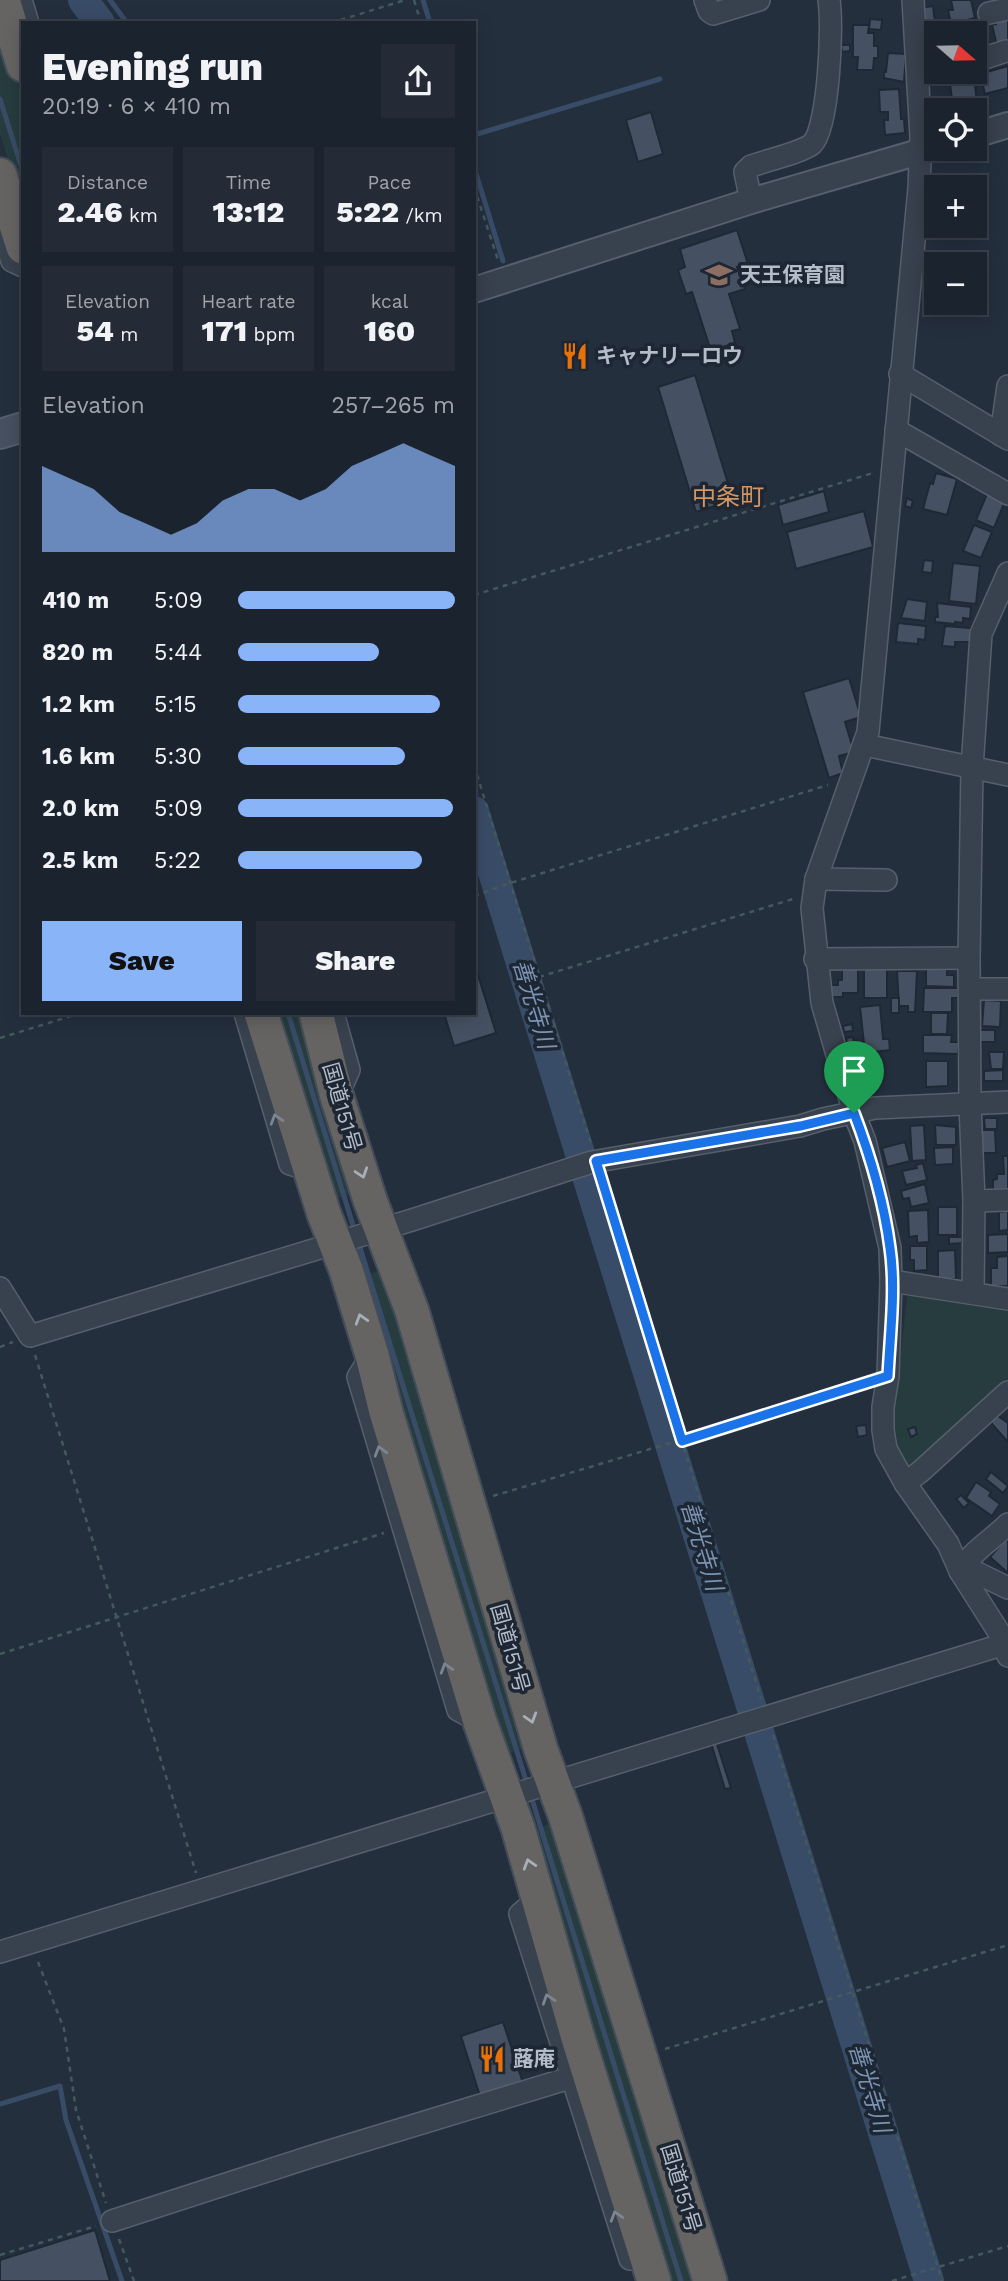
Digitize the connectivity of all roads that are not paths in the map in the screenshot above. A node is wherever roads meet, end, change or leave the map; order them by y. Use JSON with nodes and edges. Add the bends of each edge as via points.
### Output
{"nodes":[{"id":1,"x":3,"y":0,"type":"edge"},
{"id":2,"x":21,"y":0,"type":"edge"},
{"id":3,"x":705,"y":0,"type":"edge"},
{"id":4,"x":759,"y":0,"type":"edge"},
{"id":5,"x":829,"y":0,"type":"edge"},
{"id":6,"x":913,"y":0,"type":"edge"},
{"id":7,"x":27,"y":21,"type":"edge"},
{"id":8,"x":1006,"y":51,"type":"dead end"},
{"id":9,"x":987,"y":57,"type":"edge"},
{"id":10,"x":21,"y":58,"type":"edge"},
{"id":11,"x":924,"y":58,"type":"edge"},
{"id":12,"x":924,"y":72,"type":"edge"},
{"id":13,"x":924,"y":119,"type":"edge"},
{"id":14,"x":1006,"y":132,"type":"edge"},
{"id":15,"x":987,"y":134,"type":"edge"},
{"id":16,"x":924,"y":150,"type":"edge"},
{"id":17,"x":925,"y":161,"type":"edge"},
{"id":18,"x":0,"y":175,"type":"edge"},
{"id":19,"x":751,"y":201,"type":"junction"},
{"id":20,"x":0,"y":224,"type":"edge"},
{"id":21,"x":21,"y":241,"type":"edge"},
{"id":22,"x":21,"y":266,"type":"edge"},
{"id":23,"x":476,"y":288,"type":"edge"},
{"id":24,"x":900,"y":374,"type":"junction"},
{"id":25,"x":1008,"y":386,"type":"edge"},
{"id":26,"x":21,"y":428,"type":"edge"},
{"id":27,"x":896,"y":430,"type":"junction"},
{"id":28,"x":0,"y":434,"type":"edge"},
{"id":29,"x":1005,"y":437,"type":"edge"},
{"id":30,"x":1008,"y":494,"type":"edge"},
{"id":31,"x":1008,"y":573,"type":"edge"},
{"id":32,"x":865,"y":745,"type":"junction"},
{"id":33,"x":972,"y":768,"type":"junction"},
{"id":34,"x":1008,"y":775,"type":"edge"},
{"id":35,"x":886,"y":880,"type":"dead end"},
{"id":36,"x":814,"y":886,"type":"junction"},
{"id":37,"x":816,"y":958,"type":"junction"},
{"id":38,"x":968,"y":958,"type":"junction"},
{"id":39,"x":970,"y":989,"type":"junction"},
{"id":40,"x":1008,"y":989,"type":"edge"},
{"id":41,"x":246,"y":1015,"type":"edge"},
{"id":42,"x":262,"y":1015,"type":"edge"},
{"id":43,"x":316,"y":1015,"type":"edge"},
{"id":44,"x":334,"y":1015,"type":"edge"},
{"id":45,"x":337,"y":1097,"type":"junction"},
{"id":46,"x":1008,"y":1101,"type":"edge"},
{"id":47,"x":970,"y":1104,"type":"junction"},
{"id":48,"x":854,"y":1113,"type":"junction"},
{"id":49,"x":310,"y":1170,"type":"junction"},
{"id":50,"x":1008,"y":1200,"type":"edge"},
{"id":51,"x":974,"y":1201,"type":"junction"},
{"id":52,"x":381,"y":1228,"type":"junction"},
{"id":53,"x":334,"y":1242,"type":"junction"},
{"id":54,"x":891,"y":1281,"type":"junction"},
{"id":55,"x":0,"y":1288,"type":"edge"},
{"id":56,"x":973,"y":1293,"type":"junction"},
{"id":57,"x":1008,"y":1299,"type":"edge"},
{"id":58,"x":412,"y":1311,"type":"junction"},
{"id":59,"x":372,"y":1355,"type":"junction"},
{"id":60,"x":1008,"y":1392,"type":"edge"},
{"id":61,"x":905,"y":1483,"type":"junction"},
{"id":62,"x":1008,"y":1524,"type":"edge"},
{"id":63,"x":960,"y":1571,"type":"junction"},
{"id":64,"x":1008,"y":1588,"type":"edge"},
{"id":65,"x":1007,"y":1648,"type":"edge"},
{"id":66,"x":520,"y":1683,"type":"junction"},
{"id":67,"x":480,"y":1722,"type":"junction"},
{"id":68,"x":553,"y":1782,"type":"junction"},
{"id":69,"x":508,"y":1798,"type":"junction"},
{"id":70,"x":577,"y":1856,"type":"junction"},
{"id":71,"x":540,"y":1898,"type":"junction"},
{"id":72,"x":0,"y":1951,"type":"edge"},
{"id":73,"x":573,"y":2077,"type":"junction"},
{"id":74,"x":104,"y":2224,"type":"road end"},
{"id":75,"x":637,"y":2281,"type":"edge"},
{"id":76,"x":654,"y":2281,"type":"edge"},
{"id":77,"x":710,"y":2281,"type":"edge"},
{"id":78,"x":725,"y":2281,"type":"edge"}],
"edges":[{"from":1,"to":10,"type":"highway"},
{"from":2,"to":7,"type":"street"},
{"from":3,"to":4,"type":"street","via":[[713,14]]},
{"from":5,"to":19,"type":"street","via":[[830,54],[819,136],[810,146],[751,166],[745,172]]},
{"from":6,"to":11,"type":"street"},
{"from":8,"to":9,"type":"street"},
{"from":12,"to":13,"type":"street","via":[[919,82]]},
{"from":14,"to":15,"type":"street"},
{"from":16,"to":19,"type":"street"},
{"from":17,"to":24,"type":"street"},
{"from":18,"to":21,"type":"highway"},
{"from":19,"to":23,"type":"street"},
{"from":20,"to":22,"type":"street","via":[[12,261]]},
{"from":24,"to":27,"type":"street"},
{"from":24,"to":29,"type":"street"},
{"from":25,"to":29,"type":"street"},
{"from":26,"to":28,"type":"main road"},
{"from":27,"to":30,"type":"street"},
{"from":27,"to":32,"type":"street"},
{"from":31,"to":33,"type":"street","via":[[981,634]]},
{"from":32,"to":33,"type":"street"},
{"from":32,"to":36,"type":"street"},
{"from":33,"to":34,"type":"street"},
{"from":33,"to":38,"type":"street"},
{"from":35,"to":36,"type":"street"},
{"from":36,"to":37,"type":"street"},
{"from":37,"to":38,"type":"street"},
{"from":37,"to":48,"type":"street","via":[[822,1003]]},
{"from":38,"to":39,"type":"street"},
{"from":39,"to":40,"type":"street"},
{"from":39,"to":47,"type":"street"},
{"from":49,"to":41,"type":"street","one_way":true,"via":[[290,1164]]},
{"from":42,"to":49,"type":"highway"},
{"from":43,"to":45,"type":"highway","name":"国道151号"},
{"from":44,"to":45,"type":"street","via":[[349,1070]]},
{"from":45,"to":52,"type":"highway","name":"国道151号","one_way":true},
{"from":46,"to":47,"type":"street"},
{"from":47,"to":48,"type":"street"},
{"from":47,"to":51,"type":"street"},
{"from":48,"to":52,"type":"street","via":[[589,1163]]},
{"from":48,"to":54,"type":"street","via":[[882,1208]]},
{"from":49,"to":53,"type":"highway"},
{"from":50,"to":51,"type":"street"},
{"from":51,"to":56,"type":"street"},
{"from":52,"to":53,"type":"street"},
{"from":52,"to":58,"type":"highway","name":"国道151号"},
{"from":53,"to":55,"type":"street","via":[[30,1336]]},
{"from":59,"to":53,"type":"highway","one_way":true},
{"from":54,"to":56,"type":"street"},
{"from":54,"to":61,"type":"street","via":[[883,1430],[886,1449]]},
{"from":56,"to":57,"type":"street"},
{"from":58,"to":66,"type":"highway","name":"国道151号"},
{"from":58,"to":66,"type":"street","via":[[423,1309],[531,1669]]},
{"from":59,"to":67,"type":"highway"},
{"from":67,"to":59,"type":"street","one_way":true,"via":[[458,1710],[358,1377]]},
{"from":60,"to":61,"type":"street"},
{"from":61,"to":63,"type":"street","via":[[948,1544]]},
{"from":62,"to":63,"type":"street","via":[[974,1552]]},
{"from":63,"to":64,"type":"street","via":[[971,1570]]},
{"from":63,"to":65,"type":"street"},
{"from":65,"to":68,"type":"street"},
{"from":66,"to":68,"type":"highway","name":"国道151号","one_way":true},
{"from":67,"to":69,"type":"highway"},
{"from":68,"to":69,"type":"street"},
{"from":68,"to":70,"type":"highway","name":"国道151号"},
{"from":71,"to":69,"type":"highway","one_way":true},
{"from":69,"to":72,"type":"street"},
{"from":70,"to":77,"type":"highway","name":"国道151号"},
{"from":70,"to":78,"type":"street","via":[[593,1859]]},
{"from":73,"to":71,"type":"street","one_way":true,"via":[[520,1914]]},
{"from":71,"to":76,"type":"highway","via":[[578,2038]]},
{"from":73,"to":74,"type":"street"},
{"from":75,"to":73,"type":"street","one_way":true}]}
